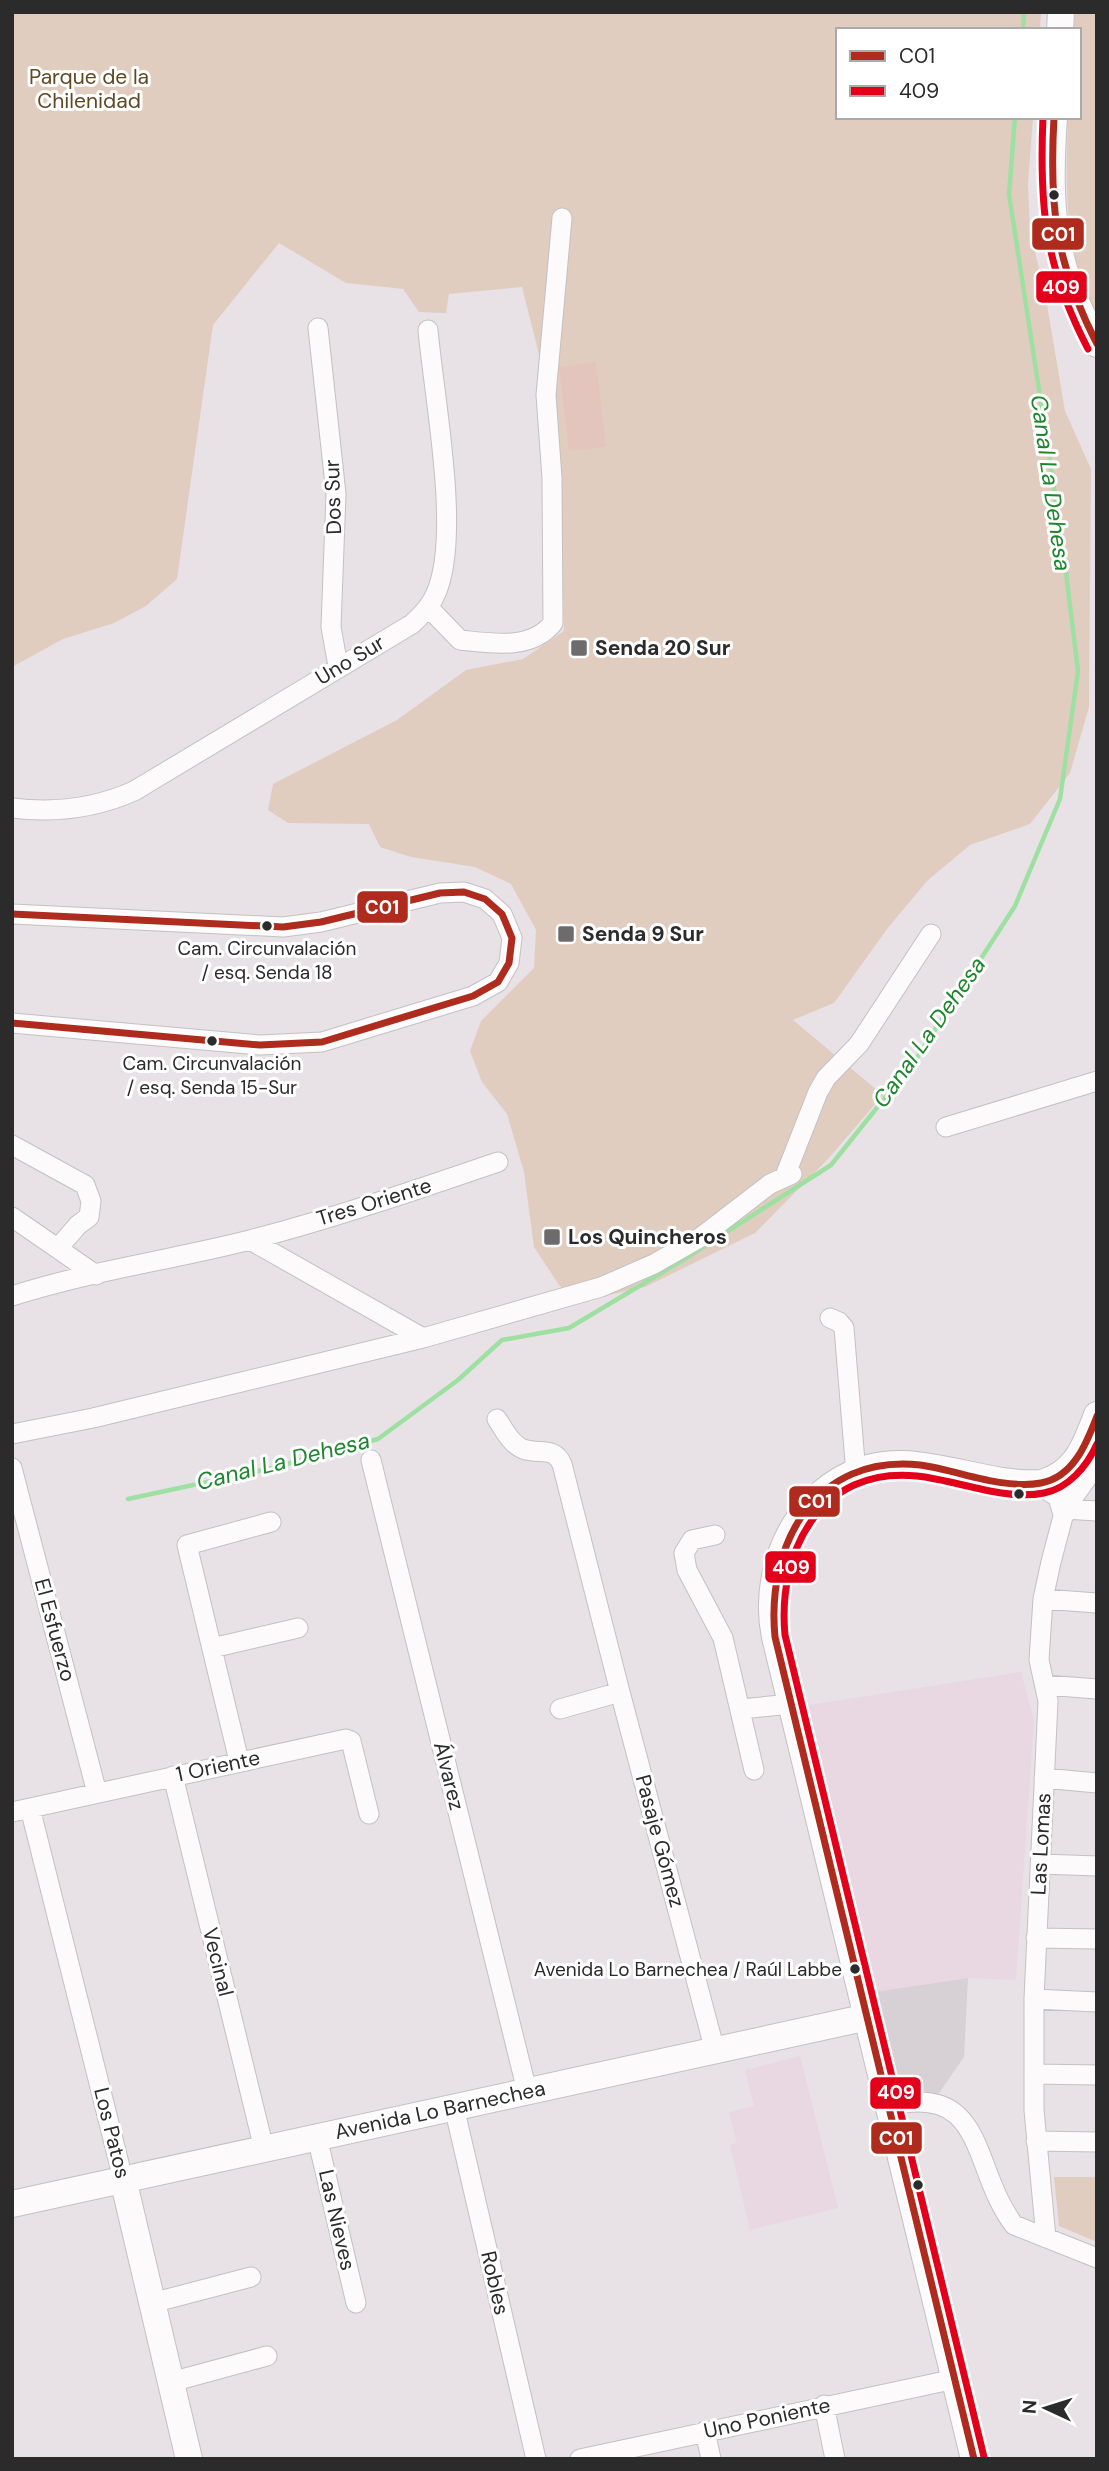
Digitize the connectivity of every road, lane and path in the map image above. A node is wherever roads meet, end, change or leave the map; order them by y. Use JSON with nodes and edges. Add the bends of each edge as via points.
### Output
{"nodes":[{"id":1,"x":1054,"y":119,"type":"edge"},
{"id":2,"x":562,"y":218,"type":"dead end"},
{"id":3,"x":318,"y":328,"type":"dead end"},
{"id":4,"x":428,"y":330,"type":"dead end"},
{"id":5,"x":1097,"y":344,"type":"edge"},
{"id":6,"x":429,"y":608,"type":"junction"},
{"id":7,"x":338,"y":666,"type":"junction"},
{"id":8,"x":12,"y":808,"type":"edge"},
{"id":9,"x":12,"y":914,"type":"edge"},
{"id":10,"x":931,"y":934,"type":"dead end"},
{"id":11,"x":12,"y":1023,"type":"edge"},
{"id":12,"x":1097,"y":1081,"type":"edge"},
{"id":13,"x":946,"y":1127,"type":"dead end"},
{"id":14,"x":12,"y":1145,"type":"edge"},
{"id":15,"x":498,"y":1162,"type":"dead end"},
{"id":16,"x":12,"y":1217,"type":"edge"},
{"id":17,"x":250,"y":1240,"type":"junction"},
{"id":18,"x":59,"y":1247,"type":"junction"},
{"id":19,"x":96,"y":1275,"type":"junction"},
{"id":20,"x":12,"y":1296,"type":"edge"},
{"id":21,"x":830,"y":1318,"type":"dead end"},
{"id":22,"x":423,"y":1338,"type":"junction"},
{"id":23,"x":1097,"y":1415,"type":"edge"},
{"id":24,"x":498,"y":1419,"type":"dead end"},
{"id":25,"x":12,"y":1434,"type":"edge"},
{"id":26,"x":371,"y":1460,"type":"dead end"},
{"id":27,"x":12,"y":1468,"type":"edge"},
{"id":28,"x":856,"y":1474,"type":"junction"},
{"id":29,"x":1095,"y":1476,"type":"edge"},
{"id":30,"x":1042,"y":1483,"type":"junction"},
{"id":31,"x":1065,"y":1509,"type":"junction"},
{"id":32,"x":1097,"y":1511,"type":"edge"},
{"id":33,"x":271,"y":1522,"type":"dead end"},
{"id":34,"x":715,"y":1535,"type":"dead end"},
{"id":35,"x":1044,"y":1599,"type":"junction"},
{"id":36,"x":1097,"y":1603,"type":"edge"},
{"id":37,"x":298,"y":1628,"type":"dead end"},
{"id":38,"x":212,"y":1648,"type":"junction"},
{"id":39,"x":1045,"y":1685,"type":"junction"},
{"id":40,"x":1097,"y":1689,"type":"edge"},
{"id":41,"x":620,"y":1692,"type":"junction"},
{"id":42,"x":791,"y":1704,"type":"junction"},
{"id":43,"x":560,"y":1709,"type":"dead end"},
{"id":44,"x":741,"y":1709,"type":"junction"},
{"id":45,"x":239,"y":1761,"type":"junction"},
{"id":46,"x":754,"y":1770,"type":"dead end"},
{"id":47,"x":173,"y":1776,"type":"junction"},
{"id":48,"x":1044,"y":1778,"type":"junction"},
{"id":49,"x":1097,"y":1783,"type":"edge"},
{"id":50,"x":97,"y":1793,"type":"junction"},
{"id":51,"x":21,"y":1810,"type":"edge"},
{"id":52,"x":369,"y":1814,"type":"dead end"},
{"id":53,"x":1041,"y":1864,"type":"junction"},
{"id":54,"x":1097,"y":1866,"type":"edge"},
{"id":55,"x":1036,"y":1938,"type":"junction"},
{"id":56,"x":1097,"y":1939,"type":"edge"},
{"id":57,"x":1034,"y":1999,"type":"junction"},
{"id":58,"x":1097,"y":2002,"type":"edge"},
{"id":59,"x":868,"y":2017,"type":"junction"},
{"id":60,"x":715,"y":2051,"type":"junction"},
{"id":61,"x":1034,"y":2074,"type":"junction"},
{"id":62,"x":1097,"y":2075,"type":"edge"},
{"id":63,"x":527,"y":2091,"type":"junction"},
{"id":64,"x":889,"y":2106,"type":"junction"},
{"id":65,"x":453,"y":2107,"type":"junction"},
{"id":66,"x":317,"y":2137,"type":"junction"},
{"id":67,"x":1036,"y":2141,"type":"junction"},
{"id":68,"x":1097,"y":2142,"type":"edge"},
{"id":69,"x":264,"y":2149,"type":"junction"},
{"id":70,"x":123,"y":2179,"type":"junction"},
{"id":71,"x":12,"y":2204,"type":"edge"},
{"id":72,"x":1046,"y":2238,"type":"junction"},
{"id":73,"x":1097,"y":2258,"type":"edge"},
{"id":74,"x":251,"y":2277,"type":"dead end"},
{"id":75,"x":152,"y":2303,"type":"junction"},
{"id":76,"x":356,"y":2303,"type":"dead end"},
{"id":77,"x":267,"y":2356,"type":"dead end"},
{"id":78,"x":955,"y":2379,"type":"junction"},
{"id":79,"x":171,"y":2382,"type":"junction"},
{"id":80,"x":824,"y":2405,"type":"junction"},
{"id":81,"x":705,"y":2431,"type":"junction"},
{"id":82,"x":608,"y":2456,"type":"edge"},
{"id":83,"x":189,"y":2459,"type":"edge"},
{"id":84,"x":536,"y":2459,"type":"edge"},
{"id":85,"x":580,"y":2459,"type":"edge"},
{"id":86,"x":711,"y":2459,"type":"edge"},
{"id":87,"x":835,"y":2459,"type":"edge"},
{"id":88,"x":974,"y":2459,"type":"edge"}],
"edges":[{"from":1,"to":5,"type":"street","via":[[1050,177],[1054,234],[1071,295]]},
{"from":2,"to":6,"type":"street","via":[[545,395],[552,478],[553,623],[543,635],[507,645],[460,640]]},
{"from":3,"to":7,"type":"street","name":"Dos Sur","via":[[336,494],[331,627]]},
{"from":4,"to":6,"type":"street","via":[[446,547]]},
{"from":6,"to":7,"type":"street","name":"Uno Sur","via":[[412,624]]},
{"from":7,"to":8,"type":"street","name":"Uno Sur","via":[[121,797],[62,810]]},
{"from":9,"to":11,"type":"street","via":[[283,927],[440,893],[464,892],[485,899],[502,914],[512,937],[509,963],[498,982],[473,996],[322,1042],[260,1045]]},
{"from":10,"to":22,"type":"street","via":[[859,1044],[826,1078],[789,1175],[654,1264],[601,1287]]},
{"from":12,"to":13,"type":"street"},
{"from":14,"to":18,"type":"street","via":[[85,1185],[91,1201],[89,1217]]},
{"from":15,"to":17,"type":"street","name":"Tres Oriente"},
{"from":16,"to":18,"type":"street"},
{"from":17,"to":19,"type":"street","name":"Tres Oriente"},
{"from":17,"to":22,"type":"street"},
{"from":18,"to":19,"type":"street"},
{"from":19,"to":20,"type":"street","name":"Tres Oriente"},
{"from":21,"to":28,"type":"street","via":[[844,1328]]},
{"from":22,"to":25,"type":"street"},
{"from":23,"to":30,"type":"street","via":[[1074,1464]]},
{"from":24,"to":41,"type":"street","name":"Pasaje Gómez","via":[[511,1441],[522,1448],[558,1455]]},
{"from":26,"to":63,"type":"street","name":"Álvarez"},
{"from":27,"to":50,"type":"street","name":"El Esfuerzo"},
{"from":28,"to":30,"type":"street","via":[[904,1464]]},
{"from":28,"to":42,"type":"street","via":[[828,1489],[803,1512],[774,1569],[771,1611]]},
{"from":29,"to":31,"type":"street","name":"Las Lomas"},
{"from":30,"to":31,"type":"street","via":[[1061,1495]]},
{"from":31,"to":32,"type":"street"},
{"from":31,"to":35,"type":"street","name":"Las Lomas"},
{"from":33,"to":38,"type":"street","via":[[187,1545]]},
{"from":34,"to":44,"type":"street","via":[[692,1540],[684,1553],[687,1570],[723,1638]]},
{"from":35,"to":36,"type":"street"},
{"from":35,"to":39,"type":"street","name":"Las Lomas","via":[[1039,1660]]},
{"from":37,"to":38,"type":"street"},
{"from":38,"to":45,"type":"street"},
{"from":39,"to":40,"type":"street"},
{"from":39,"to":48,"type":"street","name":"Las Lomas"},
{"from":41,"to":43,"type":"street"},
{"from":41,"to":60,"type":"street","name":"Pasaje Gómez"},
{"from":42,"to":44,"type":"street"},
{"from":42,"to":59,"type":"street"},
{"from":44,"to":46,"type":"street"},
{"from":45,"to":47,"type":"street","name":"1 Oriente"},
{"from":45,"to":52,"type":"street","name":"1 Oriente","via":[[351,1741]]},
{"from":47,"to":50,"type":"street","name":"1 Oriente"},
{"from":47,"to":69,"type":"street","name":"Vecinal"},
{"from":48,"to":49,"type":"street"},
{"from":48,"to":53,"type":"street","name":"Las Lomas"},
{"from":50,"to":51,"type":"street","name":"1 Oriente"},
{"from":51,"to":70,"type":"street","name":"Los Patos"},
{"from":53,"to":54,"type":"street"},
{"from":53,"to":55,"type":"street","name":"Las Lomas"},
{"from":55,"to":56,"type":"street"},
{"from":55,"to":57,"type":"street","name":"Las Lomas"},
{"from":57,"to":58,"type":"street"},
{"from":57,"to":61,"type":"street","name":"Las Lomas"},
{"from":59,"to":60,"type":"street","name":"Avenida Lo Barnechea"},
{"from":59,"to":64,"type":"street"},
{"from":60,"to":63,"type":"street","name":"Avenida Lo Barnechea"},
{"from":61,"to":62,"type":"street"},
{"from":61,"to":67,"type":"street","name":"Las Lomas"},
{"from":63,"to":65,"type":"street","name":"Avenida Lo Barnechea"},
{"from":64,"to":72,"type":"street","via":[[926,2100],[962,2116],[1008,2217],[1023,2230]]},
{"from":64,"to":78,"type":"street"},
{"from":65,"to":66,"type":"street","name":"Avenida Lo Barnechea"},
{"from":65,"to":84,"type":"street","name":"Robles"},
{"from":66,"to":69,"type":"street","name":"Avenida Lo Barnechea"},
{"from":66,"to":76,"type":"street","name":"Las Nieves"},
{"from":67,"to":68,"type":"street"},
{"from":67,"to":72,"type":"street","name":"Las Lomas"},
{"from":69,"to":70,"type":"street","name":"Avenida Lo Barnechea"},
{"from":70,"to":71,"type":"street","name":"Avenida Lo Barnechea"},
{"from":70,"to":75,"type":"street","name":"Los Patos"},
{"from":72,"to":73,"type":"street"},
{"from":74,"to":75,"type":"street"},
{"from":75,"to":79,"type":"street","name":"Los Patos"},
{"from":77,"to":79,"type":"street"},
{"from":78,"to":80,"type":"street","name":"Uno Poniente"},
{"from":78,"to":88,"type":"street"},
{"from":79,"to":83,"type":"street","name":"Los Patos"},
{"from":80,"to":81,"type":"street","name":"Uno Poniente"},
{"from":80,"to":87,"type":"street"},
{"from":81,"to":82,"type":"street","name":"Uno Poniente"},
{"from":81,"to":86,"type":"street"},
{"from":82,"to":85,"type":"street","name":"Uno Poniente"}]}
